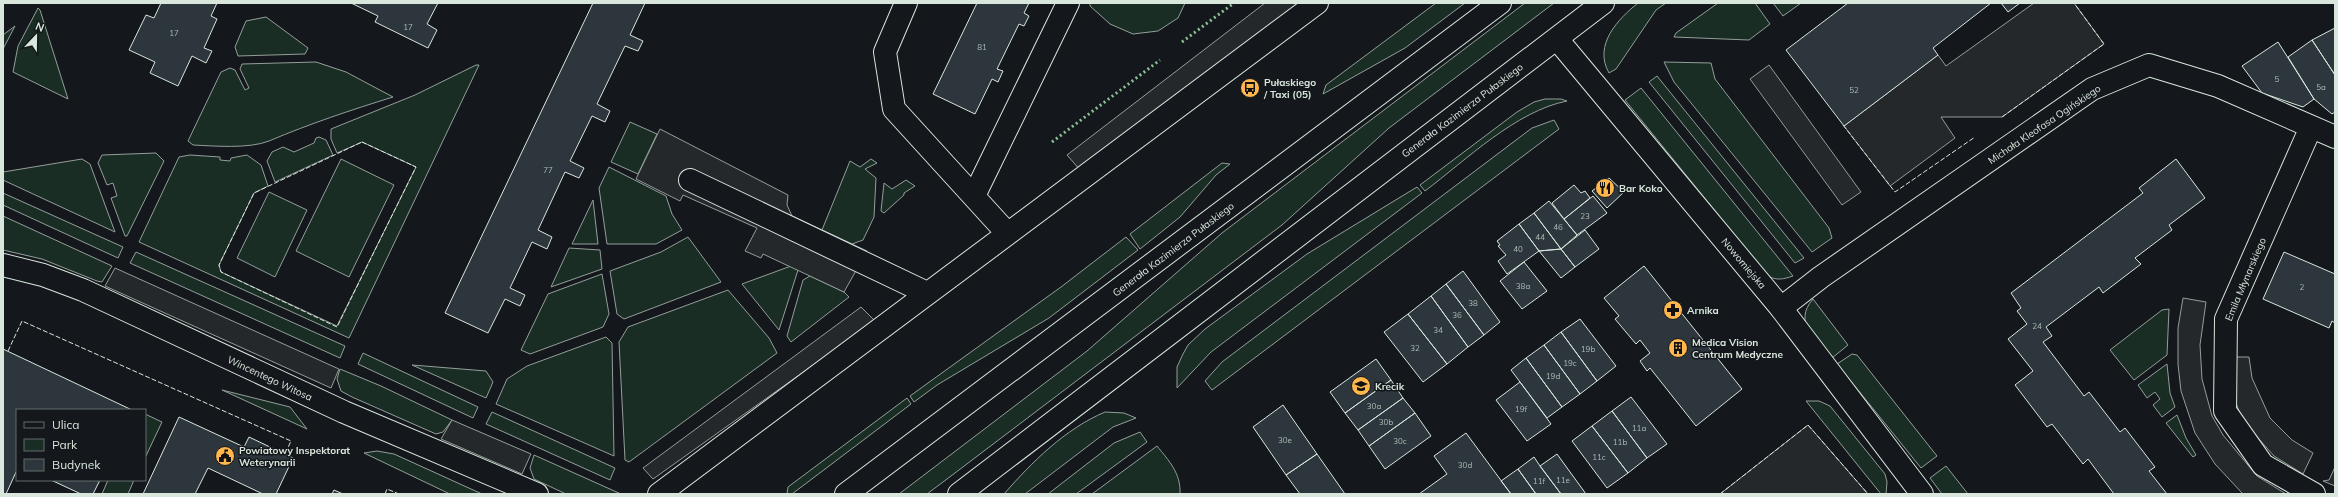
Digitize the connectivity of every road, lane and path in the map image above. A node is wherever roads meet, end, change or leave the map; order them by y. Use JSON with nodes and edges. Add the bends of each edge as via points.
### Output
{"nodes":[{"id":1,"x":1068,"y":3,"type":"edge"},
{"id":2,"x":1317,"y":3,"type":"edge"},
{"id":3,"x":1500,"y":3,"type":"edge"},
{"id":4,"x":1603,"y":3,"type":"edge"},
{"id":5,"x":901,"y":5,"type":"edge"},
{"id":6,"x":1557,"y":38,"type":"junction"},
{"id":7,"x":2311,"y":127,"type":"junction"},
{"id":8,"x":2335,"y":137,"type":"edge"},
{"id":9,"x":690,"y":180,"type":"dead end"},
{"id":10,"x":974,"y":196,"type":"junction"},
{"id":11,"x":1007,"y":233,"type":"junction"},
{"id":12,"x":3,"y":265,"type":"edge"},
{"id":13,"x":927,"y":293,"type":"junction"},
{"id":14,"x":1781,"y":308,"type":"junction"},
{"id":15,"x":537,"y":494,"type":"edge"},
{"id":16,"x":659,"y":494,"type":"edge"},
{"id":17,"x":846,"y":494,"type":"edge"},
{"id":18,"x":959,"y":494,"type":"edge"},
{"id":19,"x":1922,"y":494,"type":"edge"},
{"id":20,"x":2314,"y":494,"type":"edge"}],
"edges":[{"from":1,"to":10,"type":"street"},
{"from":2,"to":11,"type":"street"},
{"from":3,"to":17,"type":"street","name":"Generała Kazimierza Pułaskiego"},
{"from":4,"to":6,"type":"street","name":"Generała Kazimierza Pułaskiego"},
{"from":5,"to":10,"type":"street","via":[[885,52],[894,109]]},
{"from":6,"to":14,"type":"street","name":"Nowomiejska"},
{"from":6,"to":18,"type":"street","name":"Generała Kazimierza Pułaskiego"},
{"from":7,"to":8,"type":"street","name":"Michała Kleofasa Ogińskiego"},
{"from":7,"to":14,"type":"street","name":"Michała Kleofasa Ogińskiego","via":[[2218,86],[2148,65],[2092,89],[1821,277]]},
{"from":7,"to":20,"type":"street","name":"Emila Młynarskiego","via":[[2226,319],[2225,411],[2263,466]]},
{"from":9,"to":13,"type":"street"},
{"from":10,"to":11,"type":"street"},
{"from":11,"to":13,"type":"street"},
{"from":12,"to":15,"type":"street","name":"Wincentego Witosa","via":[[43,275],[83,290],[344,412]]},
{"from":13,"to":16,"type":"street"},
{"from":14,"to":19,"type":"street","name":"Nowomiejska"}]}
